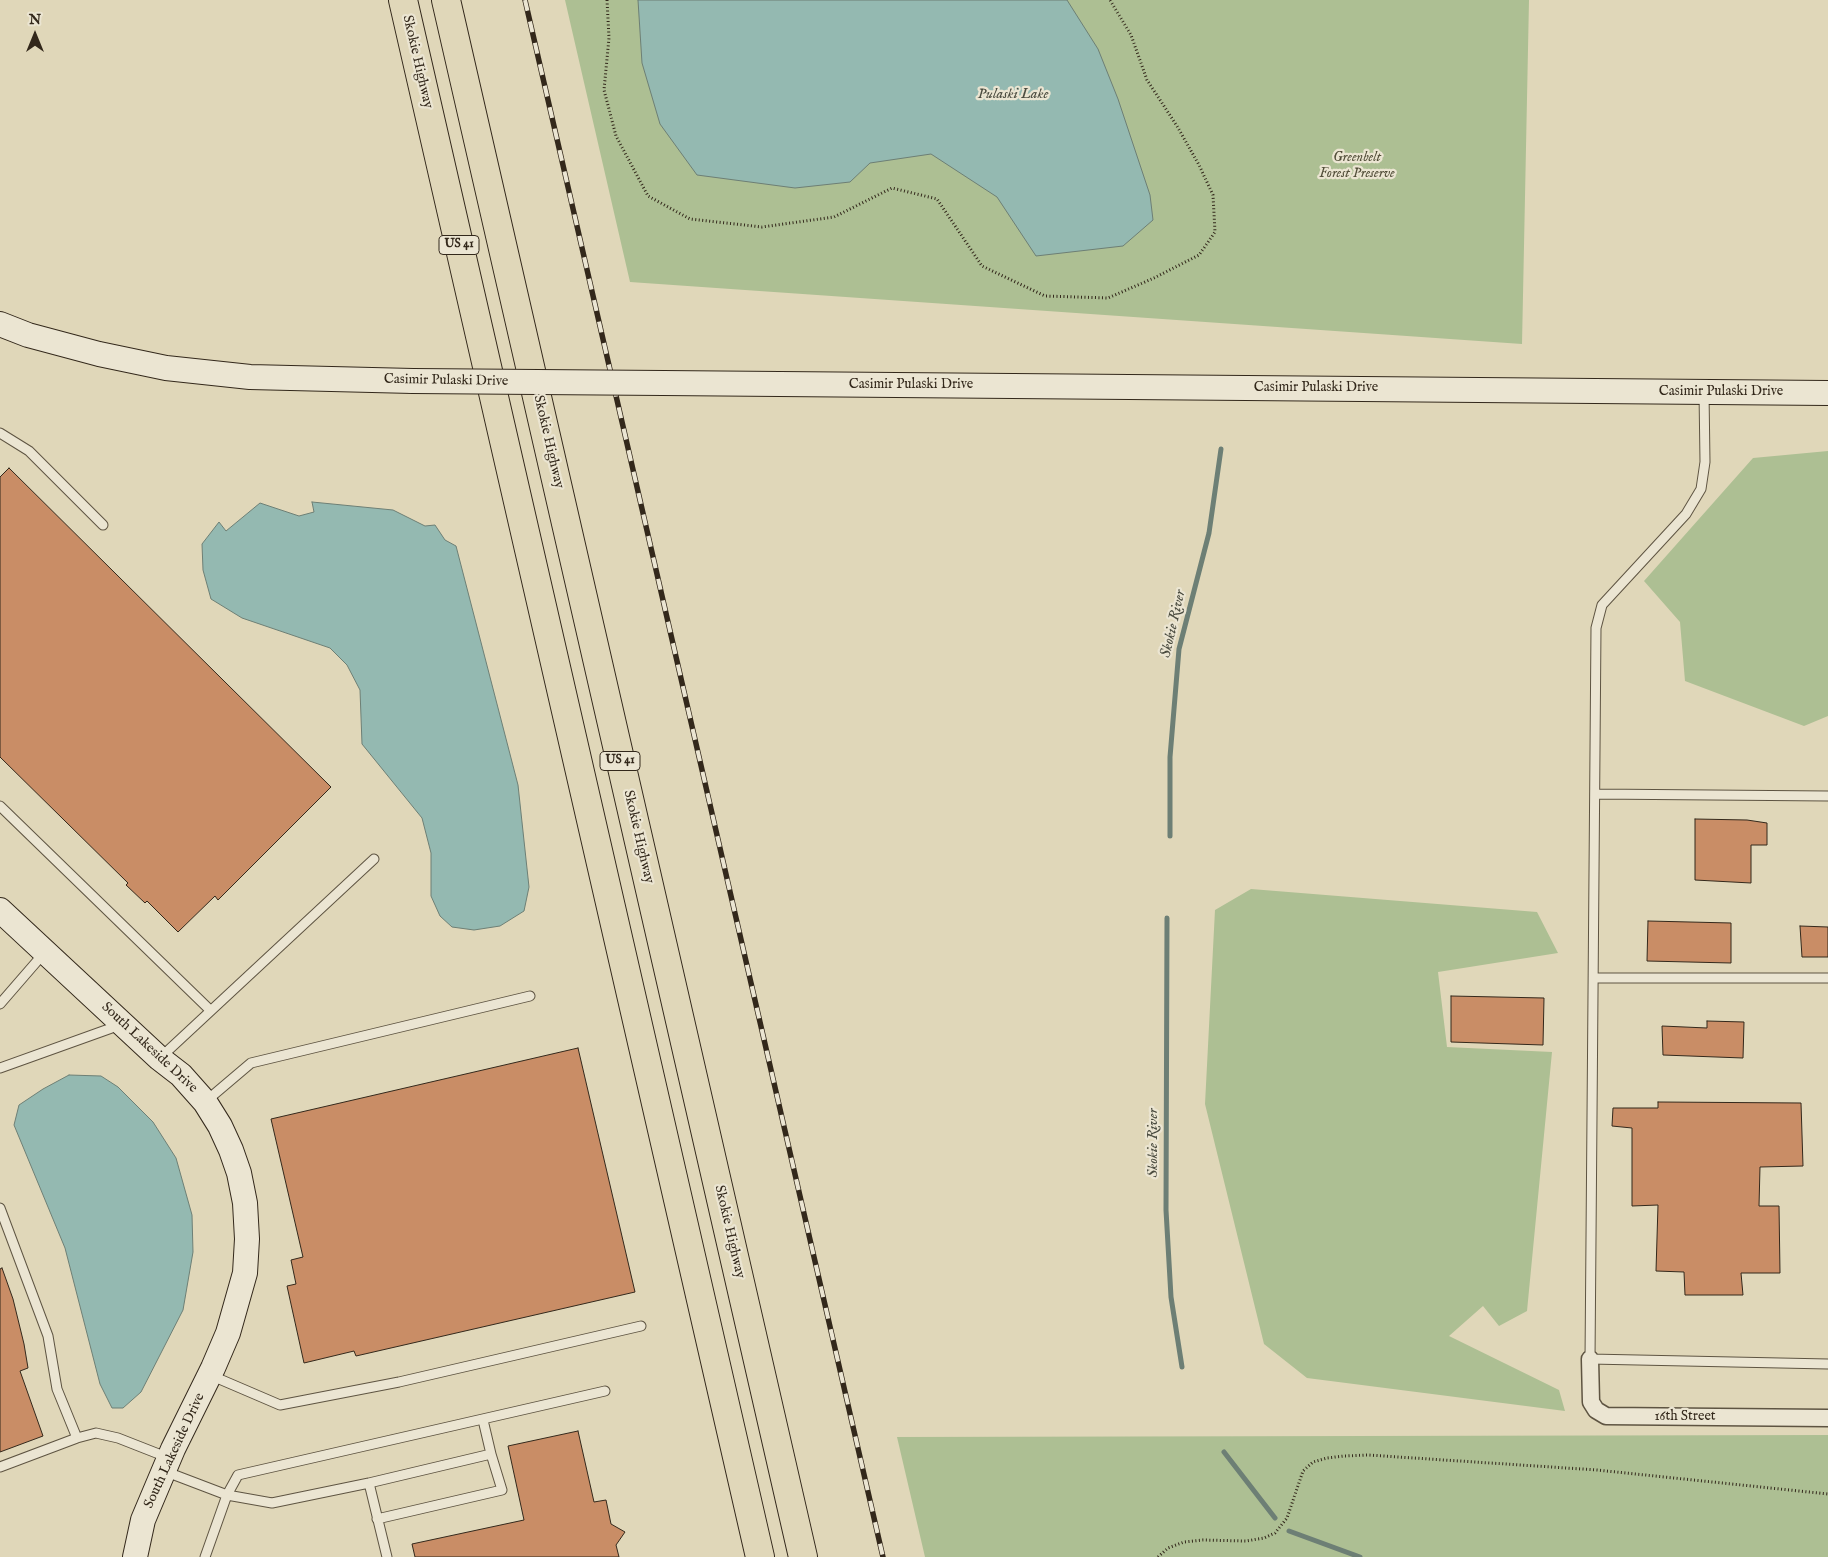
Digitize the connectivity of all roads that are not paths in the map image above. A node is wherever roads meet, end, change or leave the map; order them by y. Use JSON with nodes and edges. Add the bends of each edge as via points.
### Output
{"nodes":[{"id":1,"x":403,"y":0,"type":"edge"},
{"id":2,"x":446,"y":0,"type":"edge"},
{"id":3,"x":0,"y":324,"type":"edge"},
{"id":4,"x":1704,"y":392,"type":"junction"},
{"id":5,"x":1828,"y":392,"type":"edge"},
{"id":6,"x":0,"y":433,"type":"edge"},
{"id":7,"x":102,"y":525,"type":"dead end"},
{"id":8,"x":1596,"y":794,"type":"junction"},
{"id":9,"x":1828,"y":796,"type":"edge"},
{"id":10,"x":0,"y":806,"type":"edge"},
{"id":11,"x":374,"y":860,"type":"dead end"},
{"id":12,"x":0,"y":910,"type":"edge"},
{"id":13,"x":45,"y":952,"type":"junction"},
{"id":14,"x":1594,"y":978,"type":"junction"},
{"id":15,"x":1828,"y":978,"type":"edge"},
{"id":16,"x":530,"y":996,"type":"dead end"},
{"id":17,"x":0,"y":1004,"type":"edge"},
{"id":18,"x":210,"y":1010,"type":"junction"},
{"id":19,"x":122,"y":1024,"type":"junction"},
{"id":20,"x":159,"y":1058,"type":"junction"},
{"id":21,"x":0,"y":1068,"type":"edge"},
{"id":22,"x":205,"y":1102,"type":"junction"},
{"id":23,"x":0,"y":1208,"type":"edge"},
{"id":24,"x":640,"y":1326,"type":"dead end"},
{"id":25,"x":1590,"y":1359,"type":"junction"},
{"id":26,"x":1828,"y":1364,"type":"edge"},
{"id":27,"x":210,"y":1375,"type":"junction"},
{"id":28,"x":605,"y":1391,"type":"dead end"},
{"id":29,"x":1828,"y":1418,"type":"edge"},
{"id":30,"x":484,"y":1420,"type":"junction"},
{"id":31,"x":77,"y":1438,"type":"junction"},
{"id":32,"x":491,"y":1454,"type":"junction"},
{"id":33,"x":166,"y":1465,"type":"junction"},
{"id":34,"x":0,"y":1466,"type":"edge"},
{"id":35,"x":369,"y":1483,"type":"junction"},
{"id":36,"x":227,"y":1495,"type":"junction"},
{"id":37,"x":377,"y":1520,"type":"junction"},
{"id":38,"x":135,"y":1557,"type":"edge"},
{"id":39,"x":205,"y":1557,"type":"edge"},
{"id":40,"x":387,"y":1557,"type":"edge"},
{"id":41,"x":760,"y":1557,"type":"edge"},
{"id":42,"x":803,"y":1557,"type":"edge"}],
"edges":[{"from":1,"to":41,"type":"highway","name":"Skokie Highway","number":"US 41"},
{"from":2,"to":42,"type":"highway","name":"Skokie Highway","number":"US 41"},
{"from":3,"to":4,"type":"street","name":"Casimir Pulaski Drive","bridge":true,"via":[[28,335],[166,368],[250,377]]},
{"from":4,"to":5,"type":"street","name":"Casimir Pulaski Drive"},
{"from":4,"to":8,"type":"lane","via":[[1706,462],[1701,489],[1686,514],[1602,605],[1596,628]]},
{"from":6,"to":7,"type":"lane","via":[[29,451]]},
{"from":8,"to":9,"type":"lane"},
{"from":8,"to":14,"type":"lane"},
{"from":10,"to":18,"type":"lane"},
{"from":11,"to":18,"type":"lane"},
{"from":12,"to":13,"type":"street","name":"South Lakeside Drive"},
{"from":13,"to":17,"type":"lane"},
{"from":13,"to":19,"type":"street","name":"South Lakeside Drive"},
{"from":14,"to":15,"type":"lane"},
{"from":14,"to":25,"type":"lane"},
{"from":16,"to":22,"type":"lane","via":[[251,1064]]},
{"from":18,"to":20,"type":"lane"},
{"from":19,"to":20,"type":"street","name":"South Lakeside Drive"},
{"from":19,"to":21,"type":"lane"},
{"from":20,"to":22,"type":"street","name":"South Lakeside Drive","via":[[181,1075]]},
{"from":22,"to":27,"type":"street","name":"South Lakeside Drive","via":[[231,1150],[239,1173],[247,1239],[245,1272],[228,1333]]},
{"from":23,"to":31,"type":"lane","via":[[48,1336],[58,1389]]},
{"from":24,"to":27,"type":"lane","via":[[399,1382],[280,1405]]},
{"from":25,"to":26,"type":"lane"},
{"from":25,"to":29,"type":"street","name":"16th Street","via":[[1591,1402],[1606,1416]]},
{"from":27,"to":33,"type":"street","name":"South Lakeside Drive"},
{"from":28,"to":30,"type":"lane"},
{"from":30,"to":32,"type":"lane"},
{"from":30,"to":36,"type":"lane","via":[[238,1475]]},
{"from":31,"to":33,"type":"lane","via":[[96,1433],[118,1438]]},
{"from":31,"to":34,"type":"lane"},
{"from":32,"to":35,"type":"lane"},
{"from":32,"to":37,"type":"lane","via":[[502,1490]]},
{"from":33,"to":36,"type":"lane"},
{"from":33,"to":38,"type":"street","name":"South Lakeside Drive","via":[[144,1520]]},
{"from":35,"to":36,"type":"lane","via":[[272,1503]]},
{"from":35,"to":37,"type":"lane"},
{"from":36,"to":39,"type":"lane"},
{"from":37,"to":40,"type":"lane"}]}
